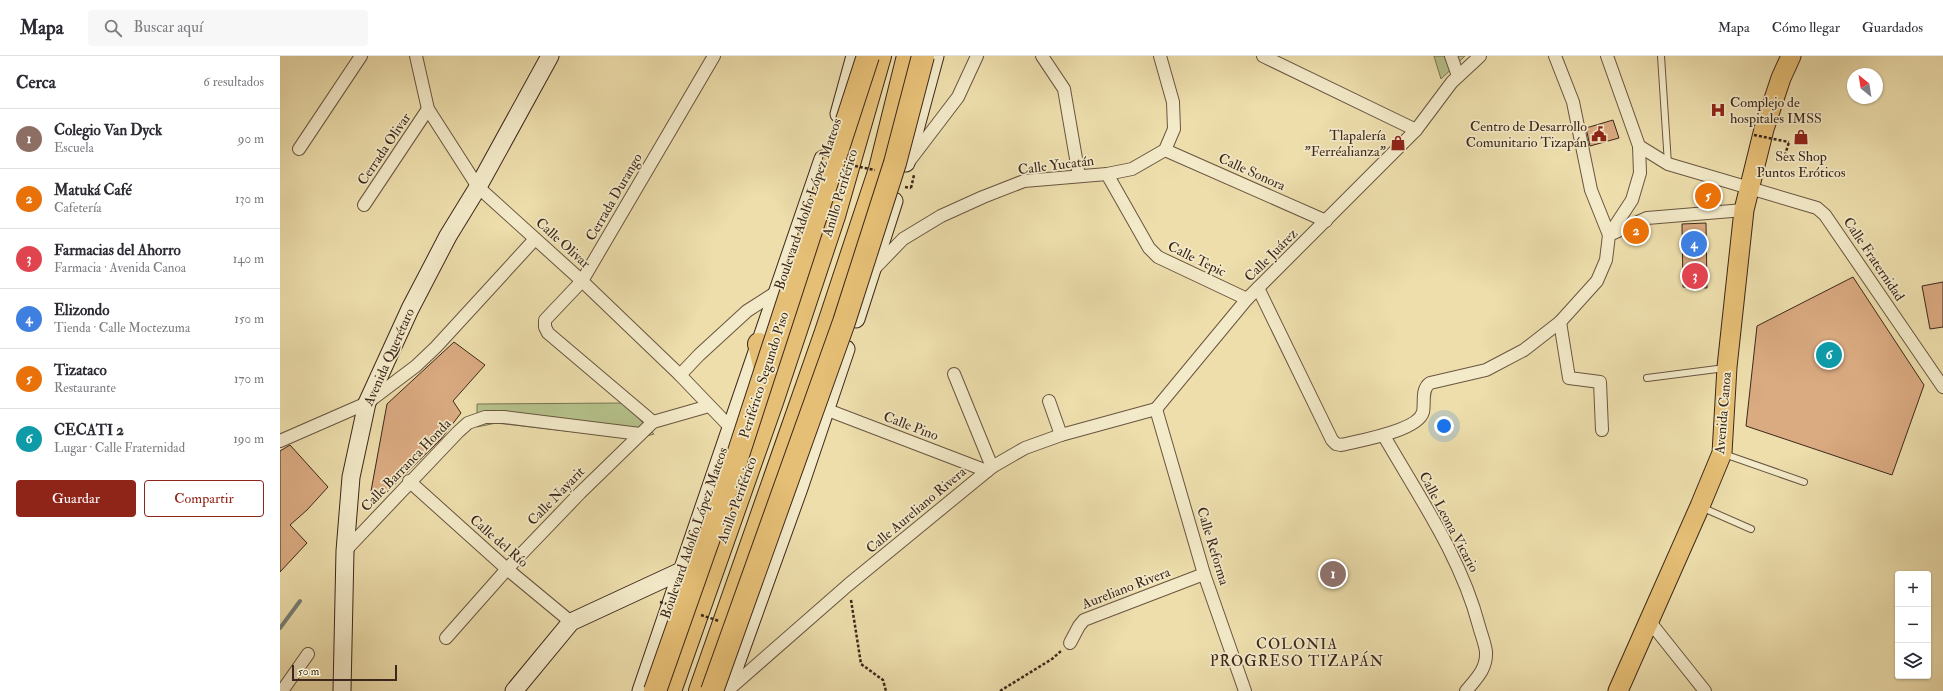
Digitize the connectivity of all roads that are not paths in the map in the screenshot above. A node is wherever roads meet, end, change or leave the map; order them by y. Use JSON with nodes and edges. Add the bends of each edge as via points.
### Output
{"nodes":[{"id":1,"x":361,"y":56,"type":"edge"},
{"id":2,"x":416,"y":56,"type":"edge"},
{"id":3,"x":550,"y":56,"type":"edge"},
{"id":4,"x":714,"y":56,"type":"edge"},
{"id":5,"x":855,"y":56,"type":"edge"},
{"id":6,"x":868,"y":56,"type":"edge"},
{"id":7,"x":880,"y":56,"type":"edge"},
{"id":8,"x":908,"y":56,"type":"edge"},
{"id":9,"x":923,"y":56,"type":"edge"},
{"id":10,"x":934,"y":56,"type":"edge"},
{"id":11,"x":977,"y":56,"type":"edge"},
{"id":12,"x":1042,"y":56,"type":"edge"},
{"id":13,"x":1160,"y":56,"type":"edge"},
{"id":14,"x":1263,"y":56,"type":"edge"},
{"id":15,"x":1451,"y":56,"type":"edge"},
{"id":16,"x":1480,"y":56,"type":"edge"},
{"id":17,"x":1555,"y":56,"type":"edge"},
{"id":18,"x":1607,"y":56,"type":"edge"},
{"id":19,"x":1662,"y":56,"type":"edge"},
{"id":20,"x":1791,"y":56,"type":"edge"},
{"id":21,"x":1458,"y":76,"type":"junction"},
{"id":22,"x":428,"y":109,"type":"junction"},
{"id":23,"x":1416,"y":130,"type":"junction"},
{"id":24,"x":1639,"y":146,"type":"junction"},
{"id":25,"x":298,"y":149,"type":"dead end"},
{"id":26,"x":1165,"y":150,"type":"junction"},
{"id":27,"x":1668,"y":164,"type":"junction"},
{"id":28,"x":910,"y":171,"type":"junction"},
{"id":29,"x":1107,"y":174,"type":"junction"},
{"id":30,"x":1079,"y":176,"type":"junction"},
{"id":31,"x":478,"y":187,"type":"junction"},
{"id":32,"x":1750,"y":188,"type":"junction"},
{"id":33,"x":364,"y":205,"type":"dead end"},
{"id":34,"x":1744,"y":210,"type":"junction"},
{"id":35,"x":1326,"y":221,"type":"junction"},
{"id":36,"x":1609,"y":236,"type":"junction"},
{"id":37,"x":535,"y":239,"type":"junction"},
{"id":38,"x":873,"y":271,"type":"junction"},
{"id":39,"x":582,"y":281,"type":"junction"},
{"id":40,"x":1258,"y":288,"type":"junction"},
{"id":41,"x":778,"y":291,"type":"junction"},
{"id":42,"x":1247,"y":300,"type":"junction"},
{"id":43,"x":1560,"y":322,"type":"junction"},
{"id":44,"x":759,"y":344,"type":"junction"},
{"id":45,"x":1727,"y":367,"type":"junction"},
{"id":46,"x":954,"y":374,"type":"dead end"},
{"id":47,"x":680,"y":375,"type":"junction"},
{"id":48,"x":1647,"y":378,"type":"dead end"},
{"id":49,"x":1943,"y":387,"type":"edge"},
{"id":50,"x":1049,"y":400,"type":"dead end"},
{"id":51,"x":772,"y":402,"type":"junction"},
{"id":52,"x":367,"y":404,"type":"junction"},
{"id":53,"x":709,"y":406,"type":"junction"},
{"id":54,"x":825,"y":409,"type":"junction"},
{"id":55,"x":1156,"y":409,"type":"junction"},
{"id":56,"x":653,"y":422,"type":"junction"},
{"id":57,"x":730,"y":428,"type":"junction"},
{"id":58,"x":1602,"y":430,"type":"dead end"},
{"id":59,"x":640,"y":434,"type":"junction"},
{"id":60,"x":1061,"y":434,"type":"junction"},
{"id":61,"x":1384,"y":436,"type":"junction"},
{"id":62,"x":280,"y":441,"type":"edge"},
{"id":63,"x":1722,"y":453,"type":"junction"},
{"id":64,"x":990,"y":469,"type":"junction"},
{"id":65,"x":409,"y":481,"type":"junction"},
{"id":66,"x":1804,"y":482,"type":"dead end"},
{"id":67,"x":1700,"y":506,"type":"junction"},
{"id":68,"x":1751,"y":529,"type":"dead end"},
{"id":69,"x":345,"y":550,"type":"junction"},
{"id":70,"x":507,"y":569,"type":"junction"},
{"id":71,"x":681,"y":571,"type":"junction"},
{"id":72,"x":1204,"y":574,"type":"junction"},
{"id":73,"x":571,"y":622,"type":"junction"},
{"id":74,"x":1650,"y":622,"type":"junction"},
{"id":75,"x":446,"y":638,"type":"dead end"},
{"id":76,"x":1070,"y":643,"type":"road end"},
{"id":77,"x":308,"y":654,"type":"dead end"},
{"id":78,"x":282,"y":691,"type":"edge"},
{"id":79,"x":342,"y":691,"type":"edge"},
{"id":80,"x":514,"y":691,"type":"edge"},
{"id":81,"x":641,"y":691,"type":"edge"},
{"id":82,"x":655,"y":691,"type":"edge"},
{"id":83,"x":670,"y":691,"type":"edge"},
{"id":84,"x":700,"y":691,"type":"edge"},
{"id":85,"x":712,"y":691,"type":"edge"},
{"id":86,"x":727,"y":691,"type":"edge"},
{"id":87,"x":1245,"y":691,"type":"edge"},
{"id":88,"x":1466,"y":691,"type":"edge"},
{"id":89,"x":1618,"y":691,"type":"edge"},
{"id":90,"x":1705,"y":691,"type":"edge"}],
"edges":[{"from":1,"to":25,"type":"street"},
{"from":2,"to":22,"type":"street","name":"Calle Olivar"},
{"from":3,"to":31,"type":"main road","name":"Avenida Querétaro"},
{"from":4,"to":39,"type":"street","name":"Cerrada Durango"},
{"from":5,"to":41,"type":"main road","name":"Boulevard Adolfo López Mateos","via":[[837,122]]},
{"from":6,"to":82,"type":"highway","name":"Periférico Segundo Piso","bridge":true,"via":[[734,467]]},
{"from":7,"to":51,"type":"highway","name":"Anillo Periférico","via":[[834,216]]},
{"from":8,"to":84,"type":"highway","name":"Anillo Periférico","via":[[875,184]]},
{"from":9,"to":85,"type":"highway","bridge":true,"via":[[895,163],[844,322]]},
{"from":10,"to":28,"type":"main road"},
{"from":11,"to":28,"type":"street","via":[[958,97]]},
{"from":12,"to":30,"type":"street","via":[[1064,89]]},
{"from":13,"to":26,"type":"street","via":[[1173,102],[1174,129]]},
{"from":14,"to":23,"type":"street"},
{"from":15,"to":21,"type":"street"},
{"from":16,"to":21,"type":"street","name":"Calle Juárez"},
{"from":17,"to":36,"type":"street","via":[[1573,102],[1591,190]]},
{"from":18,"to":24,"type":"street"},
{"from":19,"to":27,"type":"lane"},
{"from":20,"to":32,"type":"main road","name":"Avenida Canoa","via":[[1764,129]]},
{"from":21,"to":23,"type":"street","name":"Calle Juárez"},
{"from":22,"to":31,"type":"street","name":"Calle Olivar"},
{"from":22,"to":33,"type":"street","name":"Cerrada Olivar"},
{"from":23,"to":35,"type":"street","name":"Calle Juárez"},
{"from":24,"to":27,"type":"street","name":"Calle Fraternidad"},
{"from":24,"to":36,"type":"street","via":[[1640,173],[1632,200]]},
{"from":26,"to":29,"type":"street","name":"Calle Yucatán","via":[[1132,169]]},
{"from":26,"to":35,"type":"street","name":"Calle Sonora"},
{"from":27,"to":32,"type":"street","name":"Calle Fraternidad"},
{"from":28,"to":38,"type":"main road"},
{"from":29,"to":30,"type":"street","name":"Calle Yucatán"},
{"from":29,"to":42,"type":"street","name":"Calle Tepic","via":[[1158,258]]},
{"from":30,"to":38,"type":"street","name":"Calle Yucatán","via":[[1024,181],[983,197],[942,216],[903,239]]},
{"from":31,"to":37,"type":"street","name":"Calle Olivar"},
{"from":31,"to":52,"type":"main road","name":"Avenida Querétaro","via":[[448,236],[410,309]]},
{"from":32,"to":34,"type":"main road","name":"Avenida Canoa"},
{"from":32,"to":49,"type":"street","name":"Calle Fraternidad","via":[[1817,208],[1825,215]]},
{"from":34,"to":36,"type":"street","via":[[1647,218]]},
{"from":34,"to":45,"type":"main road","name":"Avenida Canoa"},
{"from":35,"to":40,"type":"street","name":"Calle Juárez"},
{"from":36,"to":43,"type":"street","via":[[1606,260],[1597,282]]},
{"from":37,"to":39,"type":"street","name":"Calle Olivar"},
{"from":37,"to":52,"type":"street","via":[[416,366]]},
{"from":38,"to":54,"type":"main road"},
{"from":39,"to":47,"type":"street","name":"Calle Olivar"},
{"from":39,"to":56,"type":"street","name":"Cerrada Durango","via":[[545,320],[548,333]]},
{"from":40,"to":42,"type":"street","name":"Calle Juárez"},
{"from":40,"to":61,"type":"street","via":[[1332,440],[1341,445]]},
{"from":41,"to":44,"type":"main road","name":"Boulevard Adolfo López Mateos"},
{"from":41,"to":47,"type":"street","via":[[746,311]]},
{"from":42,"to":55,"type":"street","name":"Calle Juárez"},
{"from":43,"to":58,"type":"street","via":[[1569,378],[1600,382]]},
{"from":43,"to":61,"type":"street","via":[[1524,350],[1486,370],[1430,383],[1425,388],[1423,412],[1418,420]]},
{"from":44,"to":51,"type":"highway"},
{"from":44,"to":57,"type":"main road","name":"Boulevard Adolfo López Mateos"},
{"from":45,"to":48,"type":"lane"},
{"from":45,"to":63,"type":"main road","name":"Avenida Canoa"},
{"from":46,"to":64,"type":"street"},
{"from":47,"to":53,"type":"street","name":"Calle Olivar"},
{"from":50,"to":60,"type":"street"},
{"from":51,"to":83,"type":"highway","name":"Anillo Periférico"},
{"from":52,"to":62,"type":"street"},
{"from":52,"to":69,"type":"main road","name":"Avenida Querétaro","via":[[351,477]]},
{"from":53,"to":56,"type":"street","name":"Calle Nayarit"},
{"from":53,"to":57,"type":"street","name":"Calle Olivar"},
{"from":54,"to":64,"type":"street","name":"Calle Pino"},
{"from":54,"to":86,"type":"main road"},
{"from":55,"to":60,"type":"street","name":"Calle Aureliano Rivera"},
{"from":55,"to":72,"type":"street","name":"Calle Reforma"},
{"from":56,"to":59,"type":"street","name":"Calle Nayarit"},
{"from":57,"to":71,"type":"main road","name":"Boulevard Adolfo López Mateos"},
{"from":59,"to":65,"type":"street","name":"Calle Barranca Honda","via":[[504,417],[485,417],[468,423]]},
{"from":59,"to":70,"type":"street","name":"Calle Nayarit"},
{"from":60,"to":64,"type":"street","name":"Calle Aureliano Rivera","via":[[1025,448]]},
{"from":61,"to":88,"type":"street","name":"Calle Leona Vicario","via":[[1442,536],[1464,580],[1477,618],[1486,653],[1483,671]]},
{"from":63,"to":66,"type":"lane"},
{"from":63,"to":67,"type":"main road","name":"Avenida Canoa"},
{"from":64,"to":86,"type":"street","name":"Calle Aureliano Rivera","via":[[848,586]]},
{"from":65,"to":69,"type":"street","name":"Calle Barranca Honda"},
{"from":65,"to":70,"type":"street","name":"Calle del Río"},
{"from":67,"to":68,"type":"lane"},
{"from":67,"to":74,"type":"main road","name":"Avenida Canoa"},
{"from":69,"to":79,"type":"main road","name":"Avenida Querétaro"},
{"from":70,"to":73,"type":"street","name":"Calle del Río"},
{"from":70,"to":75,"type":"street","name":"Calle Nayarit"},
{"from":71,"to":73,"type":"main road"},
{"from":71,"to":81,"type":"main road","name":"Boulevard Adolfo López Mateos"},
{"from":72,"to":76,"type":"street","name":"Aureliano Rivera","via":[[1084,620]]},
{"from":72,"to":87,"type":"street","name":"Calle Reforma"},
{"from":73,"to":80,"type":"main road"},
{"from":74,"to":89,"type":"main road","name":"Avenida Canoa"},
{"from":74,"to":90,"type":"street"},
{"from":77,"to":78,"type":"street"}]}
